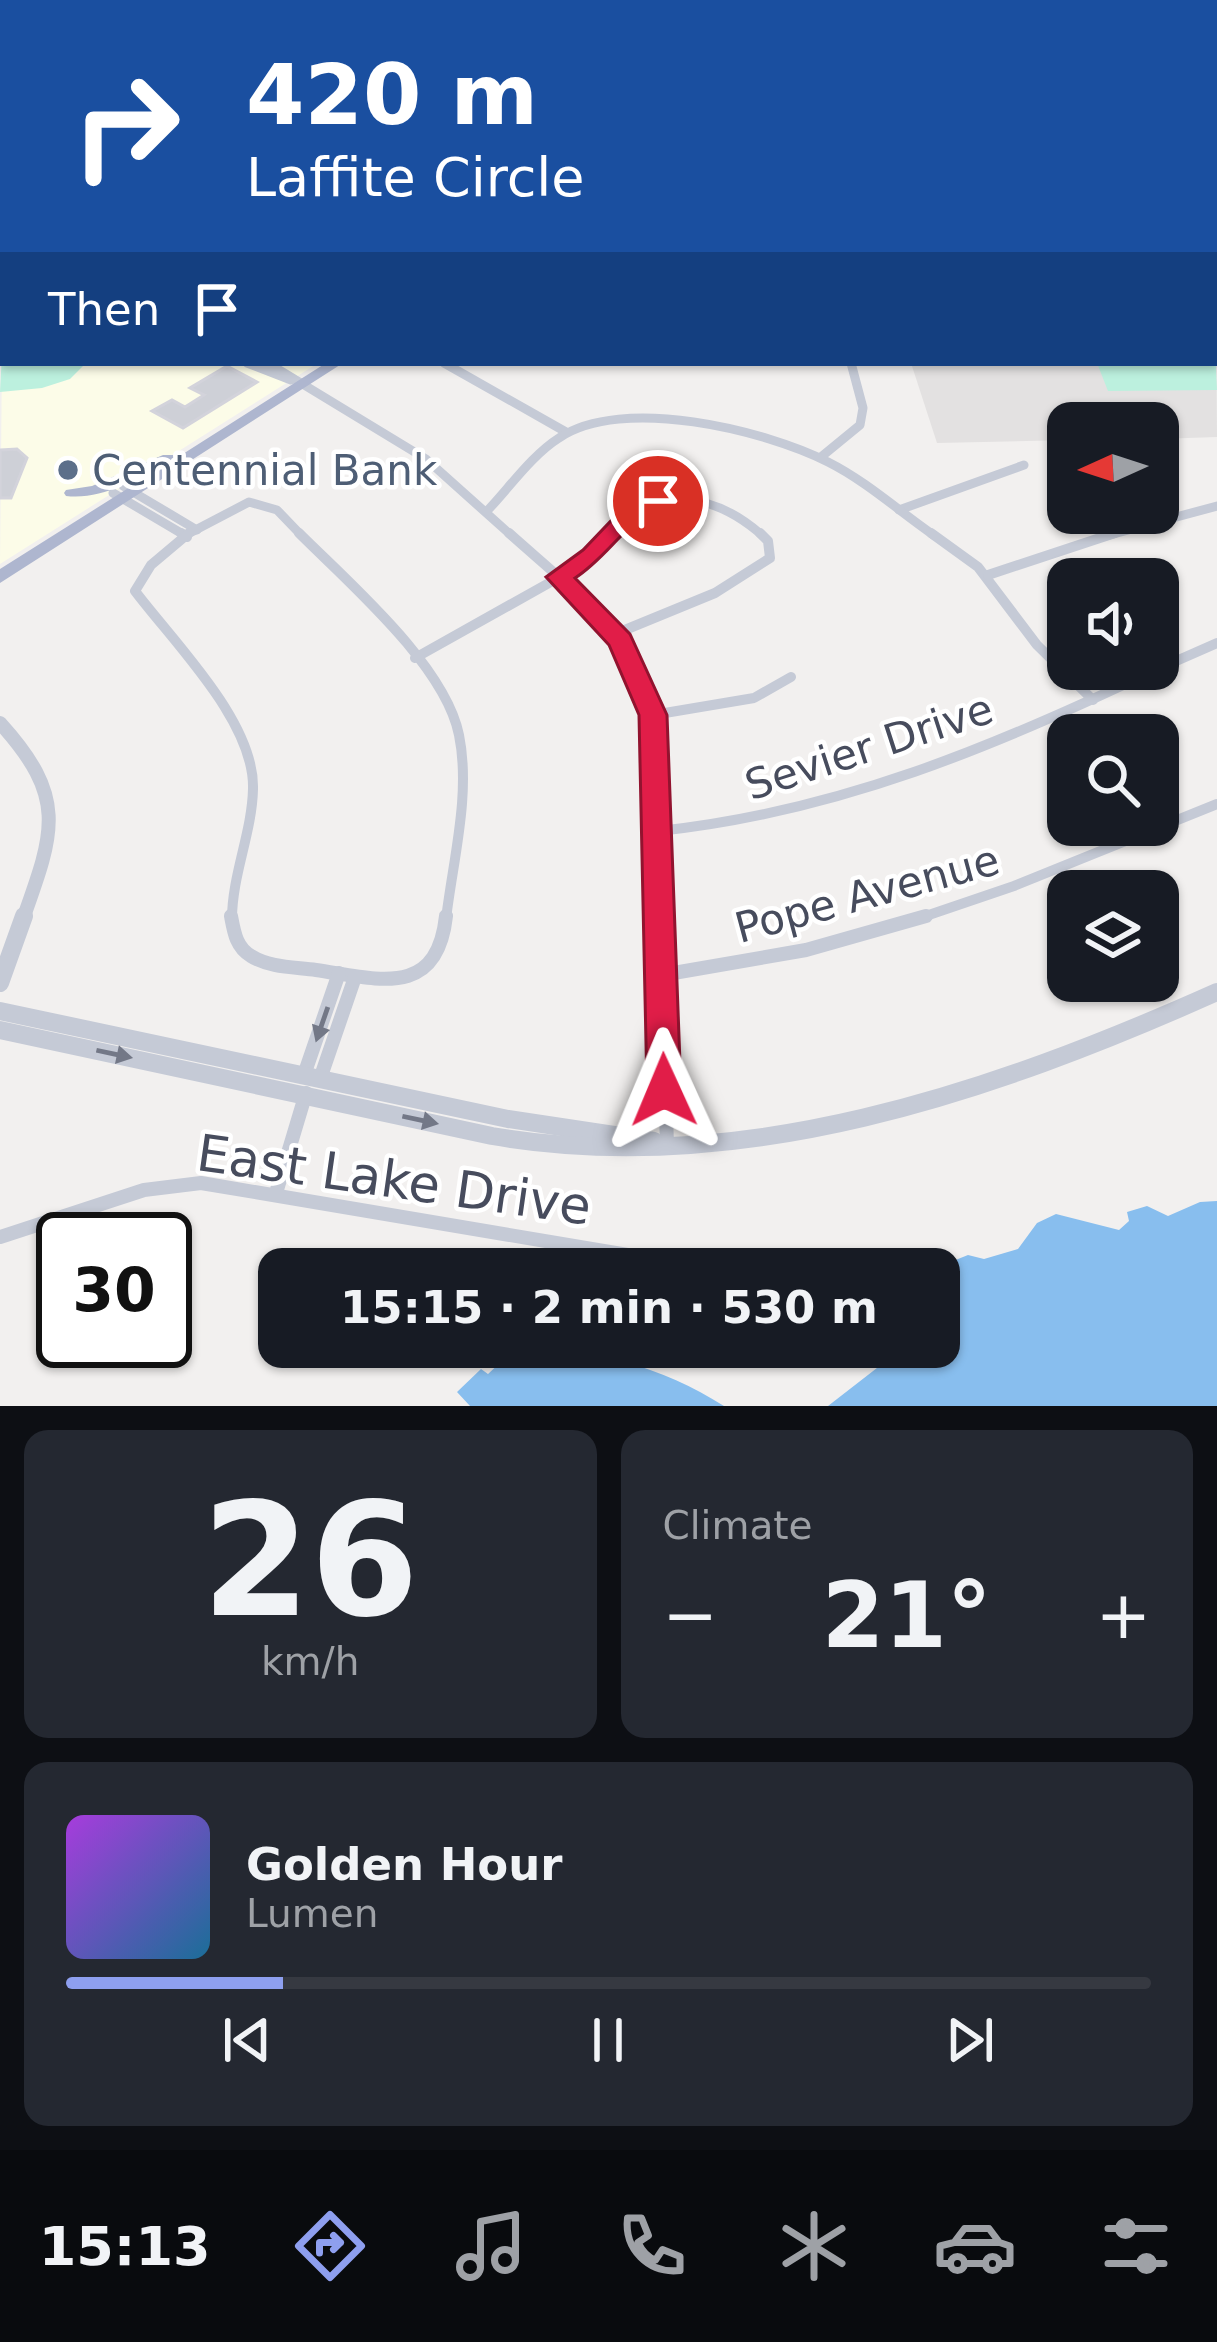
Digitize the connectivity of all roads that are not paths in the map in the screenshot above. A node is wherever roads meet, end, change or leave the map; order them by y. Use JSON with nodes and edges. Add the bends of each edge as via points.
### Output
{"nodes":[{"id":1,"x":254,"y":366,"type":"edge"},
{"id":2,"x":274,"y":366,"type":"edge"},
{"id":3,"x":315,"y":366,"type":"edge"},
{"id":4,"x":330,"y":366,"type":"edge"},
{"id":5,"x":449,"y":366,"type":"edge"},
{"id":6,"x":852,"y":366,"type":"edge"},
{"id":7,"x":295,"y":383,"type":"junction"},
{"id":8,"x":566,"y":432,"type":"junction"},
{"id":9,"x":821,"y":457,"type":"junction"},
{"id":10,"x":168,"y":458,"type":"junction"},
{"id":11,"x":1024,"y":465,"type":"dead end"},
{"id":12,"x":72,"y":493,"type":"dead end"},
{"id":13,"x":123,"y":493,"type":"junction"},
{"id":14,"x":1217,"y":506,"type":"edge"},
{"id":15,"x":899,"y":510,"type":"junction"},
{"id":16,"x":487,"y":511,"type":"junction"},
{"id":17,"x":192,"y":534,"type":"junction"},
{"id":18,"x":0,"y":564,"type":"edge"},
{"id":19,"x":988,"y":575,"type":"junction"},
{"id":20,"x":0,"y":577,"type":"edge"},
{"id":21,"x":559,"y":577,"type":"junction"},
{"id":22,"x":615,"y":634,"type":"junction"},
{"id":23,"x":1217,"y":643,"type":"edge"},
{"id":24,"x":415,"y":658,"type":"junction"},
{"id":25,"x":1179,"y":660,"type":"edge"},
{"id":26,"x":791,"y":677,"type":"dead end"},
{"id":27,"x":1114,"y":690,"type":"edge"},
{"id":28,"x":1093,"y":700,"type":"junction"},
{"id":29,"x":653,"y":715,"type":"junction"},
{"id":30,"x":0,"y":723,"type":"edge"},
{"id":31,"x":1217,"y":804,"type":"edge"},
{"id":32,"x":658,"y":831,"type":"junction"},
{"id":33,"x":347,"y":975,"type":"junction"},
{"id":34,"x":662,"y":975,"type":"junction"},
{"id":35,"x":0,"y":983,"type":"edge"},
{"id":36,"x":1217,"y":992,"type":"edge"},
{"id":37,"x":0,"y":1012,"type":"edge"},
{"id":38,"x":0,"y":1030,"type":"edge"},
{"id":39,"x":310,"y":1083,"type":"junction"},
{"id":40,"x":667,"y":1146,"type":"junction"},
{"id":41,"x":276,"y":1193,"type":"junction"},
{"id":42,"x":0,"y":1237,"type":"edge"},
{"id":43,"x":591,"y":1248,"type":"edge"}],
"edges":[{"from":1,"to":7,"type":"street"},
{"from":2,"to":7,"type":"street"},
{"from":3,"to":7,"type":"main road"},
{"from":4,"to":7,"type":"main road"},
{"from":5,"to":8,"type":"street"},
{"from":6,"to":9,"type":"street","via":[[860,425]]},
{"from":7,"to":10,"type":"main road"},
{"from":7,"to":13,"type":"main road"},
{"from":7,"to":16,"type":"street","via":[[426,459]]},
{"from":8,"to":9,"type":"street","via":[[599,420],[650,420],[748,432]]},
{"from":8,"to":16,"type":"street"},
{"from":9,"to":15,"type":"street"},
{"from":10,"to":12,"type":"main road"},
{"from":10,"to":13,"type":"main road"},
{"from":11,"to":15,"type":"street"},
{"from":13,"to":17,"type":"street"},
{"from":13,"to":18,"type":"main road"},
{"from":13,"to":20,"type":"main road"},
{"from":14,"to":19,"type":"street"},
{"from":15,"to":19,"type":"street"},
{"from":16,"to":21,"type":"street"},
{"from":17,"to":24,"type":"street","via":[[240,504],[269,505]]},
{"from":17,"to":33,"type":"street","via":[[148,564],[135,591],[254,760],[256,790],[230,932],[263,962]]},
{"from":19,"to":28,"type":"street","via":[[1036,646]]},
{"from":21,"to":22,"type":"street"},
{"from":21,"to":22,"type":"street","via":[[635,511],[658,501],[728,514],[768,541],[770,558],[750,574]]},
{"from":21,"to":24,"type":"street"},
{"from":22,"to":29,"type":"street"},
{"from":23,"to":25,"type":"street","name":"Sevier Drive"},
{"from":24,"to":33,"type":"street","via":[[444,694],[460,740],[444,935],[438,958],[412,977]]},
{"from":26,"to":29,"type":"street","via":[[754,698]]},
{"from":27,"to":28,"type":"street","name":"Sevier Drive"},
{"from":28,"to":32,"type":"street","name":"Sevier Drive","via":[[841,799],[758,820]]},
{"from":29,"to":32,"type":"street"},
{"from":30,"to":35,"type":"street","via":[[40,772],[50,810]]},
{"from":31,"to":34,"type":"street","name":"Pope Avenue","via":[[990,897],[761,962]]},
{"from":32,"to":34,"type":"street"},
{"from":33,"to":39,"type":"street"},
{"from":34,"to":40,"type":"street"},
{"from":36,"to":40,"type":"street","via":[[1099,1044],[865,1118],[782,1136]]},
{"from":37,"to":39,"type":"street"},
{"from":38,"to":39,"type":"street","one_way":true},
{"from":39,"to":40,"type":"street","via":[[534,1143]]},
{"from":39,"to":41,"type":"street"},
{"from":41,"to":42,"type":"street","name":"East Lake Drive","via":[[171,1185]]},
{"from":41,"to":43,"type":"street","name":"East Lake Drive"}]}
